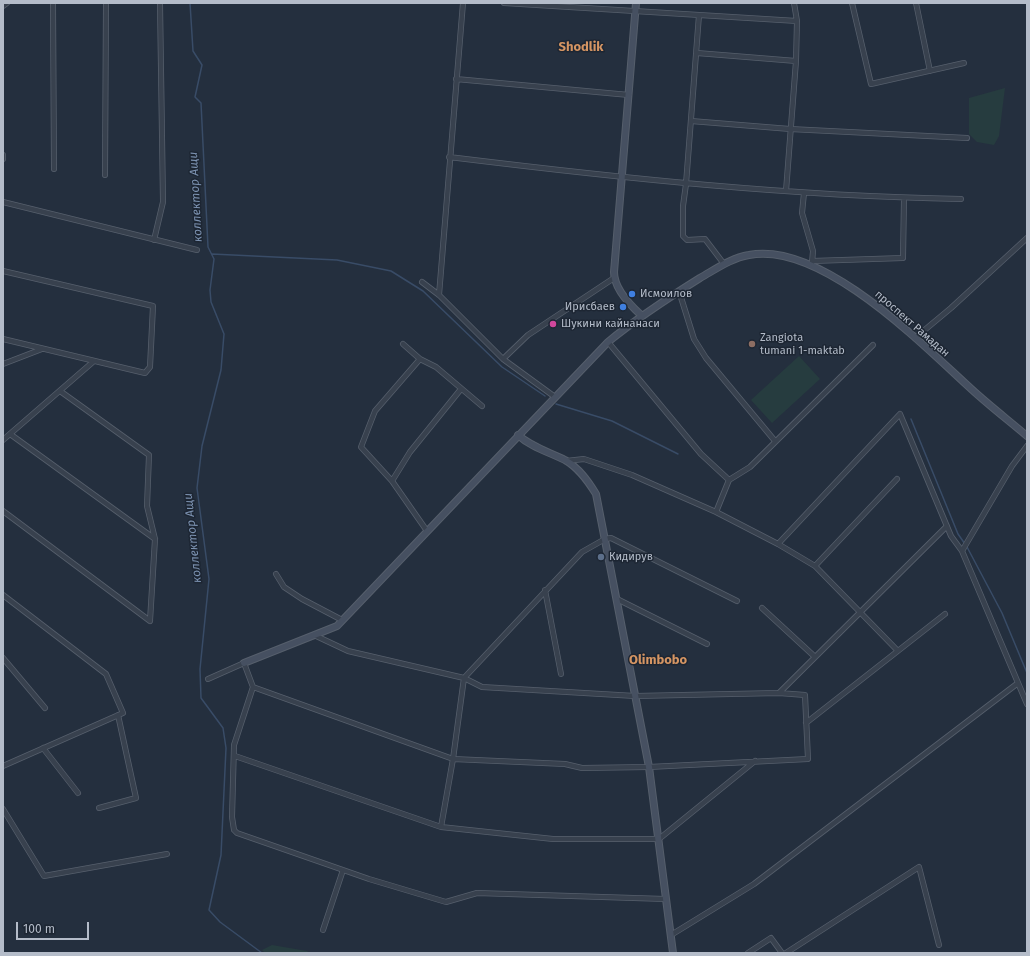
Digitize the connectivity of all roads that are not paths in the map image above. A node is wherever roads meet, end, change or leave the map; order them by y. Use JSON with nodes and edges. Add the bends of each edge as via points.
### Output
{"nodes":[{"id":1,"x":7,"y":3,"type":"edge"},
{"id":2,"x":53,"y":3,"type":"edge"},
{"id":3,"x":106,"y":3,"type":"edge"},
{"id":4,"x":160,"y":3,"type":"edge"},
{"id":5,"x":463,"y":3,"type":"edge"},
{"id":6,"x":504,"y":3,"type":"edge"},
{"id":7,"x":636,"y":3,"type":"edge"},
{"id":8,"x":794,"y":3,"type":"edge"},
{"id":9,"x":852,"y":3,"type":"edge"},
{"id":10,"x":916,"y":3,"type":"edge"},
{"id":11,"x":3,"y":6,"type":"edge"},
{"id":12,"x":636,"y":11,"type":"junction"},
{"id":13,"x":699,"y":15,"type":"junction"},
{"id":14,"x":797,"y":21,"type":"junction"},
{"id":15,"x":697,"y":53,"type":"junction"},
{"id":16,"x":796,"y":61,"type":"junction"},
{"id":17,"x":964,"y":63,"type":"dead end"},
{"id":18,"x":930,"y":71,"type":"junction"},
{"id":19,"x":456,"y":79,"type":"junction"},
{"id":20,"x":629,"y":95,"type":"junction"},
{"id":21,"x":691,"y":121,"type":"junction"},
{"id":22,"x":790,"y":129,"type":"junction"},
{"id":23,"x":967,"y":138,"type":"dead end"},
{"id":24,"x":3,"y":156,"type":"edge"},
{"id":25,"x":449,"y":157,"type":"junction"},
{"id":26,"x":3,"y":159,"type":"edge"},
{"id":27,"x":54,"y":169,"type":"dead end"},
{"id":28,"x":105,"y":175,"type":"dead end"},
{"id":29,"x":622,"y":178,"type":"junction"},
{"id":30,"x":686,"y":184,"type":"junction"},
{"id":31,"x":786,"y":191,"type":"junction"},
{"id":32,"x":804,"y":193,"type":"junction"},
{"id":33,"x":904,"y":198,"type":"junction"},
{"id":34,"x":961,"y":199,"type":"dead end"},
{"id":35,"x":3,"y":202,"type":"edge"},
{"id":36,"x":1027,"y":238,"type":"edge"},
{"id":37,"x":154,"y":240,"type":"junction"},
{"id":38,"x":197,"y":250,"type":"dead end"},
{"id":39,"x":724,"y":264,"type":"junction"},
{"id":40,"x":812,"y":264,"type":"junction"},
{"id":41,"x":3,"y":272,"type":"edge"},
{"id":42,"x":614,"y":278,"type":"junction"},
{"id":43,"x":422,"y":282,"type":"dead end"},
{"id":44,"x":678,"y":291,"type":"junction"},
{"id":45,"x":439,"y":295,"type":"junction"},
{"id":46,"x":641,"y":315,"type":"junction"},
{"id":47,"x":915,"y":338,"type":"junction"},
{"id":48,"x":3,"y":339,"type":"edge"},
{"id":49,"x":608,"y":342,"type":"junction"},
{"id":50,"x":403,"y":344,"type":"dead end"},
{"id":51,"x":873,"y":345,"type":"dead end"},
{"id":52,"x":42,"y":349,"type":"junction"},
{"id":53,"x":420,"y":359,"type":"junction"},
{"id":54,"x":503,"y":359,"type":"junction"},
{"id":55,"x":94,"y":361,"type":"junction"},
{"id":56,"x":3,"y":364,"type":"edge"},
{"id":57,"x":461,"y":389,"type":"junction"},
{"id":58,"x":60,"y":391,"type":"junction"},
{"id":59,"x":555,"y":397,"type":"junction"},
{"id":60,"x":482,"y":406,"type":"dead end"},
{"id":61,"x":10,"y":434,"type":"junction"},
{"id":62,"x":518,"y":435,"type":"junction"},
{"id":63,"x":1027,"y":436,"type":"edge"},
{"id":64,"x":3,"y":440,"type":"edge"},
{"id":65,"x":775,"y":442,"type":"junction"},
{"id":66,"x":1027,"y":446,"type":"edge"},
{"id":67,"x":566,"y":460,"type":"junction"},
{"id":68,"x":897,"y":478,"type":"dead end"},
{"id":69,"x":729,"y":480,"type":"junction"},
{"id":70,"x":392,"y":481,"type":"junction"},
{"id":71,"x":3,"y":511,"type":"edge"},
{"id":72,"x":716,"y":512,"type":"junction"},
{"id":73,"x":947,"y":526,"type":"junction"},
{"id":74,"x":427,"y":531,"type":"junction"},
{"id":75,"x":605,"y":539,"type":"junction"},
{"id":76,"x":154,"y":540,"type":"junction"},
{"id":77,"x":778,"y":544,"type":"junction"},
{"id":78,"x":963,"y":549,"type":"junction"},
{"id":79,"x":815,"y":566,"type":"junction"},
{"id":80,"x":276,"y":574,"type":"dead end"},
{"id":81,"x":545,"y":590,"type":"junction"},
{"id":82,"x":3,"y":595,"type":"edge"},
{"id":83,"x":617,"y":599,"type":"junction"},
{"id":84,"x":737,"y":601,"type":"dead end"},
{"id":85,"x":762,"y":608,"type":"dead end"},
{"id":86,"x":861,"y":612,"type":"junction"},
{"id":87,"x":945,"y":614,"type":"dead end"},
{"id":88,"x":342,"y":620,"type":"junction"},
{"id":89,"x":314,"y":635,"type":"junction"},
{"id":90,"x":708,"y":644,"type":"dead end"},
{"id":91,"x":898,"y":650,"type":"junction"},
{"id":92,"x":814,"y":656,"type":"junction"},
{"id":93,"x":3,"y":658,"type":"edge"},
{"id":94,"x":244,"y":663,"type":"junction"},
{"id":95,"x":561,"y":674,"type":"dead end"},
{"id":96,"x":464,"y":678,"type":"junction"},
{"id":97,"x":208,"y":679,"type":"dead end"},
{"id":98,"x":1018,"y":683,"type":"junction"},
{"id":99,"x":253,"y":687,"type":"junction"},
{"id":100,"x":779,"y":693,"type":"junction"},
{"id":101,"x":635,"y":696,"type":"junction"},
{"id":102,"x":1027,"y":704,"type":"edge"},
{"id":103,"x":45,"y":708,"type":"dead end"},
{"id":104,"x":118,"y":715,"type":"junction"},
{"id":105,"x":806,"y":723,"type":"junction"},
{"id":106,"x":43,"y":748,"type":"junction"},
{"id":107,"x":235,"y":756,"type":"junction"},
{"id":108,"x":453,"y":759,"type":"junction"},
{"id":109,"x":755,"y":761,"type":"junction"},
{"id":110,"x":3,"y":766,"type":"edge"},
{"id":111,"x":649,"y":767,"type":"junction"},
{"id":112,"x":78,"y":793,"type":"dead end"},
{"id":113,"x":99,"y":808,"type":"dead end"},
{"id":114,"x":3,"y":809,"type":"edge"},
{"id":115,"x":441,"y":827,"type":"junction"},
{"id":116,"x":659,"y":839,"type":"junction"},
{"id":117,"x":167,"y":854,"type":"dead end"},
{"id":118,"x":343,"y":870,"type":"junction"},
{"id":119,"x":665,"y":899,"type":"junction"},
{"id":120,"x":323,"y":930,"type":"dead end"},
{"id":121,"x":671,"y":935,"type":"junction"},
{"id":122,"x":939,"y":945,"type":"dead end"},
{"id":123,"x":673,"y":953,"type":"edge"},
{"id":124,"x":748,"y":953,"type":"edge"},
{"id":125,"x":782,"y":953,"type":"edge"},
{"id":126,"x":786,"y":953,"type":"edge"}],
"edges":[{"from":1,"to":11,"type":"street"},
{"from":2,"to":27,"type":"street"},
{"from":3,"to":28,"type":"street"},
{"from":4,"to":37,"type":"street","via":[[163,202]]},
{"from":5,"to":19,"type":"street"},
{"from":6,"to":12,"type":"street"},
{"from":7,"to":12,"type":"main road"},
{"from":8,"to":14,"type":"street"},
{"from":9,"to":18,"type":"street","via":[[871,84]]},
{"from":10,"to":18,"type":"street"},
{"from":12,"to":13,"type":"street"},
{"from":12,"to":20,"type":"main road"},
{"from":13,"to":14,"type":"street"},
{"from":13,"to":15,"type":"street"},
{"from":14,"to":16,"type":"street"},
{"from":15,"to":16,"type":"street"},
{"from":15,"to":21,"type":"street"},
{"from":16,"to":22,"type":"street"},
{"from":17,"to":18,"type":"street"},
{"from":19,"to":20,"type":"street"},
{"from":19,"to":25,"type":"street"},
{"from":20,"to":29,"type":"main road"},
{"from":21,"to":22,"type":"street"},
{"from":21,"to":30,"type":"street"},
{"from":22,"to":23,"type":"street"},
{"from":22,"to":31,"type":"street"},
{"from":24,"to":26,"type":"street"},
{"from":25,"to":29,"type":"street"},
{"from":25,"to":45,"type":"street"},
{"from":29,"to":30,"type":"street"},
{"from":29,"to":42,"type":"main road"},
{"from":30,"to":31,"type":"street"},
{"from":30,"to":39,"type":"street","via":[[682,206],[683,236],[687,240],[705,239]]},
{"from":31,"to":32,"type":"street"},
{"from":32,"to":33,"type":"street"},
{"from":32,"to":40,"type":"street","via":[[802,213],[812,251]]},
{"from":33,"to":34,"type":"street"},
{"from":33,"to":40,"type":"street","via":[[903,258]]},
{"from":35,"to":37,"type":"street"},
{"from":36,"to":47,"type":"street","via":[[952,308]]},
{"from":37,"to":38,"type":"street"},
{"from":39,"to":40,"type":"main road","name":"проспект Рамадан","via":[[745,256],[763,254]]},
{"from":39,"to":44,"type":"main road","name":"проспект Рамадан"},
{"from":40,"to":47,"type":"main road","name":"проспект Рамадан","via":[[865,296]]},
{"from":41,"to":55,"type":"street","via":[[153,306],[150,367],[145,373]]},
{"from":42,"to":46,"type":"main road","via":[[626,299]]},
{"from":42,"to":54,"type":"street","via":[[528,335]]},
{"from":43,"to":45,"type":"street"},
{"from":44,"to":46,"type":"main road","name":"проспект Рамадан"},
{"from":44,"to":65,"type":"street","via":[[694,339],[706,358]]},
{"from":45,"to":54,"type":"street"},
{"from":46,"to":49,"type":"main road","name":"проспект Рамадан"},
{"from":47,"to":63,"type":"main road","name":"проспект Рамадан"},
{"from":48,"to":52,"type":"street"},
{"from":49,"to":59,"type":"main road","name":"проспект Рамадан"},
{"from":49,"to":69,"type":"street","via":[[701,454]]},
{"from":50,"to":53,"type":"street"},
{"from":51,"to":65,"type":"street"},
{"from":52,"to":55,"type":"street"},
{"from":52,"to":56,"type":"street"},
{"from":53,"to":57,"type":"street","via":[[436,367]]},
{"from":53,"to":70,"type":"street","via":[[375,411],[361,447]]},
{"from":54,"to":59,"type":"street"},
{"from":55,"to":58,"type":"street"},
{"from":57,"to":60,"type":"street"},
{"from":57,"to":70,"type":"street","via":[[410,452]]},
{"from":58,"to":61,"type":"street"},
{"from":58,"to":76,"type":"street","via":[[150,455],[147,506]]},
{"from":59,"to":62,"type":"main road","name":"проспект Рамадан"},
{"from":61,"to":64,"type":"street"},
{"from":61,"to":76,"type":"street"},
{"from":62,"to":67,"type":"main road","via":[[525,442]]},
{"from":62,"to":74,"type":"main road","name":"проспект Рамадан"},
{"from":65,"to":69,"type":"street","via":[[750,467]]},
{"from":66,"to":78,"type":"street","via":[[1012,466]]},
{"from":67,"to":72,"type":"street","via":[[584,459],[632,475]]},
{"from":67,"to":75,"type":"main road","via":[[584,476],[596,494]]},
{"from":68,"to":79,"type":"street"},
{"from":69,"to":72,"type":"street"},
{"from":70,"to":74,"type":"street"},
{"from":71,"to":76,"type":"street","via":[[150,621]]},
{"from":72,"to":77,"type":"street"},
{"from":73,"to":77,"type":"street","via":[[900,414]]},
{"from":73,"to":78,"type":"street","via":[[951,536]]},
{"from":73,"to":86,"type":"street"},
{"from":74,"to":88,"type":"main road","name":"проспект Рамадан"},
{"from":75,"to":81,"type":"street","via":[[582,552]]},
{"from":75,"to":83,"type":"main road"},
{"from":75,"to":84,"type":"street","via":[[611,538]]},
{"from":77,"to":79,"type":"street"},
{"from":78,"to":98,"type":"street"},
{"from":79,"to":86,"type":"street"},
{"from":80,"to":88,"type":"street","via":[[284,587]]},
{"from":81,"to":95,"type":"street"},
{"from":81,"to":96,"type":"street"},
{"from":82,"to":104,"type":"street","via":[[106,674],[123,713]]},
{"from":83,"to":90,"type":"street"},
{"from":83,"to":101,"type":"main road"},
{"from":85,"to":92,"type":"street"},
{"from":86,"to":91,"type":"street"},
{"from":86,"to":92,"type":"street"},
{"from":87,"to":91,"type":"street"},
{"from":88,"to":89,"type":"main road","name":"проспект Рамадан","via":[[337,626]]},
{"from":89,"to":94,"type":"main road","name":"проспект Рамадан"},
{"from":89,"to":96,"type":"street","via":[[348,651]]},
{"from":91,"to":105,"type":"street"},
{"from":92,"to":100,"type":"street"},
{"from":93,"to":103,"type":"street"},
{"from":94,"to":97,"type":"street"},
{"from":94,"to":99,"type":"street"},
{"from":96,"to":101,"type":"street","via":[[482,687]]},
{"from":96,"to":108,"type":"street"},
{"from":98,"to":102,"type":"street"},
{"from":98,"to":121,"type":"street","via":[[754,884]]},
{"from":99,"to":107,"type":"street","via":[[234,745]]},
{"from":99,"to":108,"type":"street"},
{"from":100,"to":101,"type":"street"},
{"from":100,"to":105,"type":"street","via":[[805,695]]},
{"from":101,"to":111,"type":"main road"},
{"from":104,"to":106,"type":"street"},
{"from":104,"to":113,"type":"street","via":[[136,798]]},
{"from":105,"to":109,"type":"street","via":[[808,759]]},
{"from":106,"to":110,"type":"street"},
{"from":106,"to":112,"type":"street"},
{"from":107,"to":115,"type":"street"},
{"from":107,"to":118,"type":"street","via":[[232,817],[234,830]]},
{"from":108,"to":111,"type":"street","via":[[565,764],[582,768]]},
{"from":108,"to":115,"type":"street"},
{"from":109,"to":111,"type":"street"},
{"from":109,"to":116,"type":"street"},
{"from":111,"to":116,"type":"main road"},
{"from":114,"to":117,"type":"street","via":[[44,876]]},
{"from":115,"to":116,"type":"street","via":[[553,838]]},
{"from":116,"to":119,"type":"main road"},
{"from":118,"to":119,"type":"street","via":[[446,902],[476,893]]},
{"from":118,"to":120,"type":"street"},
{"from":119,"to":121,"type":"main road"},
{"from":121,"to":123,"type":"main road"},
{"from":122,"to":126,"type":"street","via":[[919,868]]},
{"from":124,"to":125,"type":"street","via":[[771,938]]}]}
